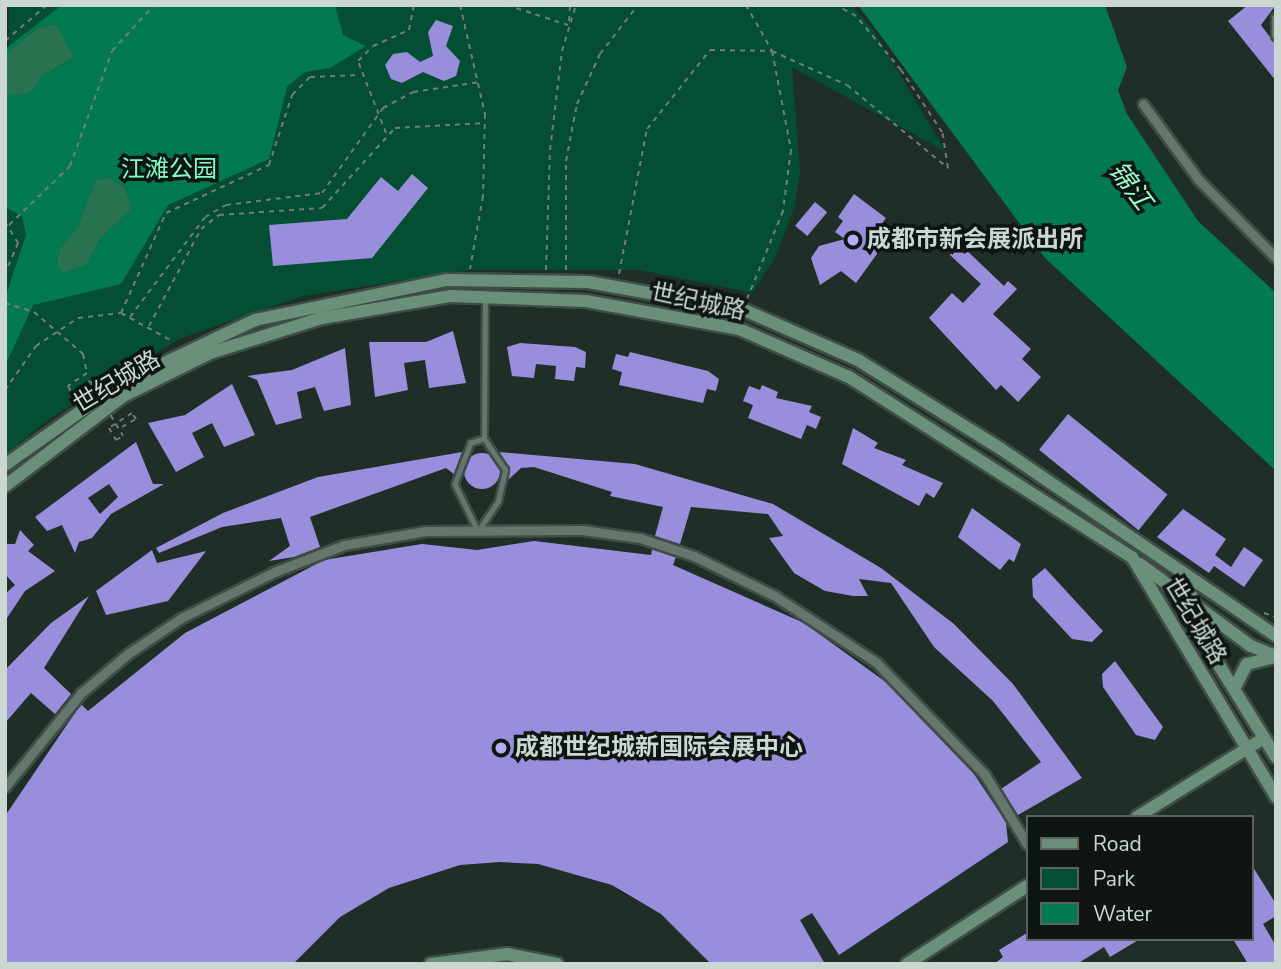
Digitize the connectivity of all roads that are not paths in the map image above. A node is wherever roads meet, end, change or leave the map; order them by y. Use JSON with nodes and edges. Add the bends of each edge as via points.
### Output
{"nodes":[{"id":1,"x":1276,"y":19,"type":"edge"},
{"id":2,"x":1276,"y":35,"type":"edge"},
{"id":3,"x":1143,"y":104,"type":"dead end"},
{"id":4,"x":1276,"y":258,"type":"edge"},
{"id":5,"x":485,"y":297,"type":"junction"},
{"id":6,"x":484,"y":439,"type":"junction"},
{"id":7,"x":5,"y":465,"type":"edge"},
{"id":8,"x":5,"y":485,"type":"edge"},
{"id":9,"x":478,"y":531,"type":"junction"},
{"id":10,"x":1132,"y":557,"type":"junction"},
{"id":11,"x":1184,"y":577,"type":"junction"},
{"id":12,"x":1193,"y":606,"type":"junction"},
{"id":13,"x":1276,"y":636,"type":"edge"},
{"id":14,"x":1276,"y":656,"type":"edge"},
{"id":15,"x":1234,"y":689,"type":"junction"},
{"id":16,"x":1264,"y":738,"type":"junction"},
{"id":17,"x":1246,"y":748,"type":"junction"},
{"id":18,"x":1276,"y":757,"type":"edge"},
{"id":19,"x":5,"y":787,"type":"edge"},
{"id":20,"x":1276,"y":797,"type":"edge"},
{"id":21,"x":1140,"y":815,"type":"edge"},
{"id":22,"x":1026,"y":842,"type":"edge"},
{"id":23,"x":1026,"y":887,"type":"edge"},
{"id":24,"x":431,"y":964,"type":"edge"},
{"id":25,"x":557,"y":964,"type":"edge"},
{"id":26,"x":907,"y":964,"type":"edge"}],
"edges":[{"from":1,"to":2,"type":"street"},
{"from":3,"to":4,"type":"street","via":[[1198,179]]},
{"from":5,"to":6,"type":"lane"},
{"from":5,"to":8,"type":"main road","name":"世纪城路","via":[[452,296],[322,318],[210,353],[123,396]]},
{"from":5,"to":10,"type":"main road","name":"世纪城路","via":[[586,301],[739,329],[849,377]]},
{"from":6,"to":9,"type":"lane","via":[[505,470],[498,500]]},
{"from":6,"to":9,"type":"lane","via":[[471,443],[455,484]]},
{"from":7,"to":11,"type":"main road","name":"世纪城路","via":[[118,385],[255,320],[447,280],[617,287],[744,310],[858,360],[1001,449]]},
{"from":9,"to":19,"type":"street","via":[[426,531],[344,545],[181,618],[81,694]]},
{"from":9,"to":22,"type":"street","via":[[582,530],[640,538],[694,556],[775,596],[876,662],[943,726],[985,775]]},
{"from":10,"to":12,"type":"main road"},
{"from":10,"to":17,"type":"main road","name":"世纪城路"},
{"from":11,"to":12,"type":"main road","name":"世纪城路"},
{"from":11,"to":13,"type":"main road"},
{"from":12,"to":14,"type":"main road"},
{"from":12,"to":15,"type":"main road","name":"世纪城路"},
{"from":14,"to":15,"type":"main road","via":[[1247,664]]},
{"from":15,"to":16,"type":"main road","name":"世纪城路"},
{"from":16,"to":17,"type":"main road"},
{"from":16,"to":18,"type":"main road","name":"世纪城路"},
{"from":17,"to":20,"type":"main road","name":"世纪城路"},
{"from":17,"to":21,"type":"main road"},
{"from":23,"to":26,"type":"main road"},
{"from":24,"to":25,"type":"main road","via":[[507,954]]}]}
